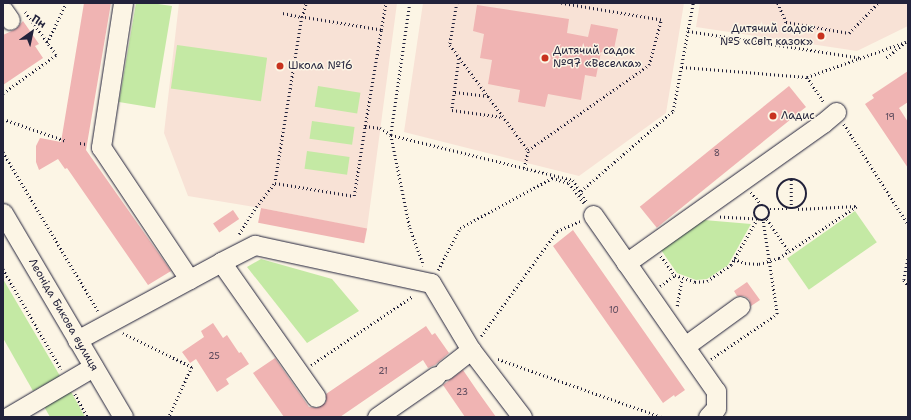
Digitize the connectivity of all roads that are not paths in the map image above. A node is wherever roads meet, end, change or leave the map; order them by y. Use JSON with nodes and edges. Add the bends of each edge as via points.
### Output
{"nodes":[{"id":1,"x":123,"y":3,"type":"edge"},
{"id":2,"x":836,"y":112,"type":"road end"},
{"id":3,"x":593,"y":216,"type":"road end"},
{"id":4,"x":6,"y":228,"type":"edge"},
{"id":5,"x":221,"y":262,"type":"junction"},
{"id":6,"x":626,"y":263,"type":"junction"},
{"id":7,"x":189,"y":278,"type":"junction"},
{"id":8,"x":740,"y":306,"type":"dead end"},
{"id":9,"x":77,"y":340,"type":"junction"},
{"id":10,"x":684,"y":346,"type":"junction"},
{"id":11,"x":471,"y":350,"type":"junction"},
{"id":12,"x":93,"y":367,"type":"junction"},
{"id":13,"x":316,"y":397,"type":"dead end"},
{"id":14,"x":3,"y":411,"type":"edge"},
{"id":15,"x":31,"y":411,"type":"edge"},
{"id":16,"x":7,"y":417,"type":"edge"},
{"id":17,"x":123,"y":417,"type":"edge"},
{"id":18,"x":377,"y":417,"type":"edge"},
{"id":19,"x":522,"y":417,"type":"edge"},
{"id":20,"x":708,"y":417,"type":"edge"}],
"edges":[{"from":1,"to":7,"type":"street","via":[[100,147]]},
{"from":2,"to":6,"type":"street"},
{"from":3,"to":6,"type":"street"},
{"from":4,"to":9,"type":"street","name":"Леоніда Бикова вулиця"},
{"from":5,"to":7,"type":"street"},
{"from":5,"to":11,"type":"street","via":[[255,245],[431,283]]},
{"from":5,"to":13,"type":"street"},
{"from":6,"to":10,"type":"street"},
{"from":7,"to":9,"type":"street"},
{"from":8,"to":10,"type":"street"},
{"from":9,"to":12,"type":"street","name":"Леоніда Бикова вулиця"},
{"from":10,"to":20,"type":"street","via":[[716,391],[716,408]]},
{"from":11,"to":18,"type":"street"},
{"from":11,"to":19,"type":"street"},
{"from":12,"to":15,"type":"street","via":[[68,382]]},
{"from":12,"to":17,"type":"street","name":"Леоніда Бикова вулиця"},
{"from":14,"to":16,"type":"street"},
{"from":15,"to":16,"type":"street"}]}
